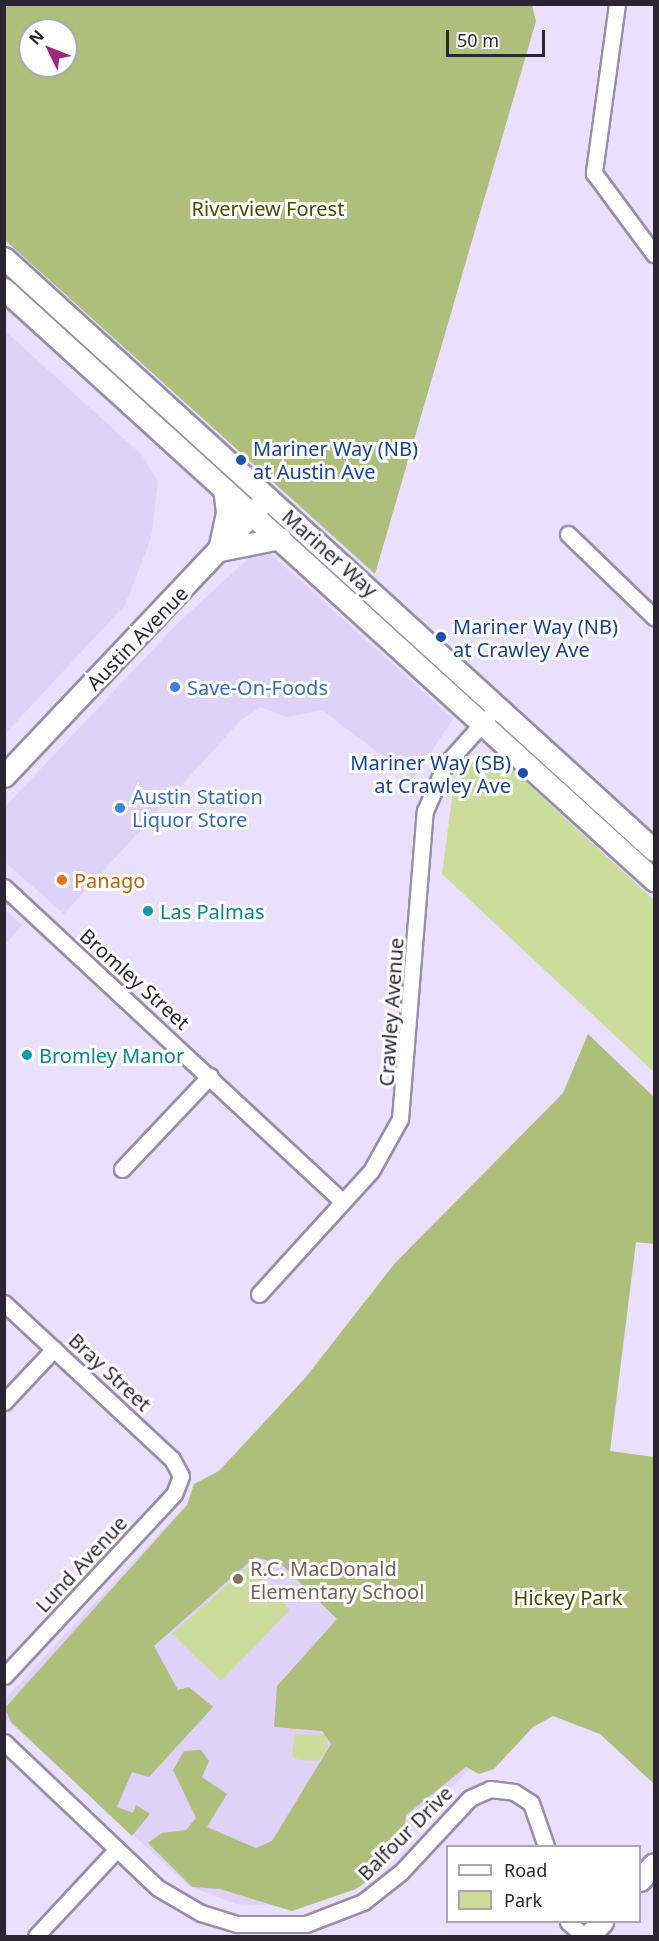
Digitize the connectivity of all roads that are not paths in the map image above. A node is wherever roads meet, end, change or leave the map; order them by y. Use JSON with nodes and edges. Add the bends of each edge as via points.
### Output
{"nodes":[{"id":1,"x":617,"y":4,"type":"edge"},
{"id":2,"x":654,"y":254,"type":"edge"},
{"id":3,"x":4,"y":258,"type":"edge"},
{"id":4,"x":4,"y":289,"type":"edge"},
{"id":5,"x":224,"y":489,"type":"junction"},
{"id":6,"x":267,"y":497,"type":"junction"},
{"id":7,"x":252,"y":514,"type":"junction"},
{"id":8,"x":568,"y":534,"type":"dead end"},
{"id":9,"x":280,"y":538,"type":"junction"},
{"id":10,"x":219,"y":550,"type":"junction"},
{"id":11,"x":653,"y":613,"type":"edge"},
{"id":12,"x":500,"y":707,"type":"junction"},
{"id":13,"x":482,"y":721,"type":"junction"},
{"id":14,"x":4,"y":776,"type":"edge"},
{"id":15,"x":654,"y":850,"type":"edge"},
{"id":16,"x":654,"y":880,"type":"edge"},
{"id":17,"x":4,"y":887,"type":"edge"},
{"id":18,"x":210,"y":1076,"type":"junction"},
{"id":19,"x":122,"y":1169,"type":"dead end"},
{"id":20,"x":342,"y":1201,"type":"junction"},
{"id":21,"x":260,"y":1294,"type":"dead end"},
{"id":22,"x":4,"y":1303,"type":"edge"},
{"id":23,"x":54,"y":1349,"type":"junction"},
{"id":24,"x":4,"y":1402,"type":"edge"},
{"id":25,"x":181,"y":1476,"type":"joint"},
{"id":26,"x":4,"y":1676,"type":"edge"},
{"id":27,"x":4,"y":1742,"type":"edge"},
{"id":28,"x":546,"y":1845,"type":"edge"},
{"id":29,"x":117,"y":1849,"type":"junction"},
{"id":30,"x":654,"y":1864,"type":"edge"},
{"id":31,"x":641,"y":1878,"type":"edge"},
{"id":32,"x":569,"y":1923,"type":"edge"},
{"id":33,"x":601,"y":1923,"type":"edge"},
{"id":34,"x":36,"y":1936,"type":"edge"},
{"id":35,"x":586,"y":1936,"type":"edge"}],
"edges":[{"from":1,"to":2,"type":"street","via":[[594,173]]},
{"from":3,"to":6,"type":"main road","name":"Mariner Way"},
{"from":4,"to":5,"type":"main road","name":"Mariner Way"},
{"from":5,"to":7,"type":"main road","name":"Mariner Way"},
{"from":5,"to":10,"type":"main road","via":[[227,512]]},
{"from":6,"to":7,"type":"main road","name":"Austin Avenue"},
{"from":6,"to":12,"type":"main road","name":"Mariner Way"},
{"from":7,"to":9,"type":"main road","name":"Mariner Way"},
{"from":7,"to":10,"type":"main road","name":"Austin Avenue"},
{"from":8,"to":11,"type":"street"},
{"from":9,"to":10,"type":"main road"},
{"from":9,"to":13,"type":"main road","name":"Mariner Way"},
{"from":10,"to":14,"type":"main road","name":"Austin Avenue"},
{"from":12,"to":13,"type":"street","name":"Crawley Avenue"},
{"from":12,"to":15,"type":"main road","name":"Mariner Way"},
{"from":13,"to":16,"type":"main road","name":"Mariner Way"},
{"from":13,"to":20,"type":"street","name":"Crawley Avenue","via":[[445,765],[425,811],[404,1108],[381,1156]]},
{"from":17,"to":18,"type":"street","name":"Bromley Street"},
{"from":18,"to":19,"type":"street"},
{"from":18,"to":20,"type":"street","name":"Bromley Street"},
{"from":20,"to":21,"type":"street","name":"Crawley Avenue"},
{"from":22,"to":23,"type":"street","name":"Bray Street"},
{"from":23,"to":24,"type":"street"},
{"from":23,"to":25,"type":"street","name":"Bray Street","via":[[172,1459]]},
{"from":25,"to":26,"type":"street","name":"Lund Avenue","via":[[174,1494]]},
{"from":27,"to":29,"type":"street","name":"Balfour Drive"},
{"from":28,"to":29,"type":"street","name":"Balfour Drive","via":[[531,1803],[507,1790],[483,1791],[363,1902],[328,1918],[271,1927],[237,1924],[184,1905]]},
{"from":29,"to":34,"type":"street"},
{"from":30,"to":31,"type":"main road"},
{"from":32,"to":35,"type":"street"},
{"from":33,"to":35,"type":"main road"}]}
